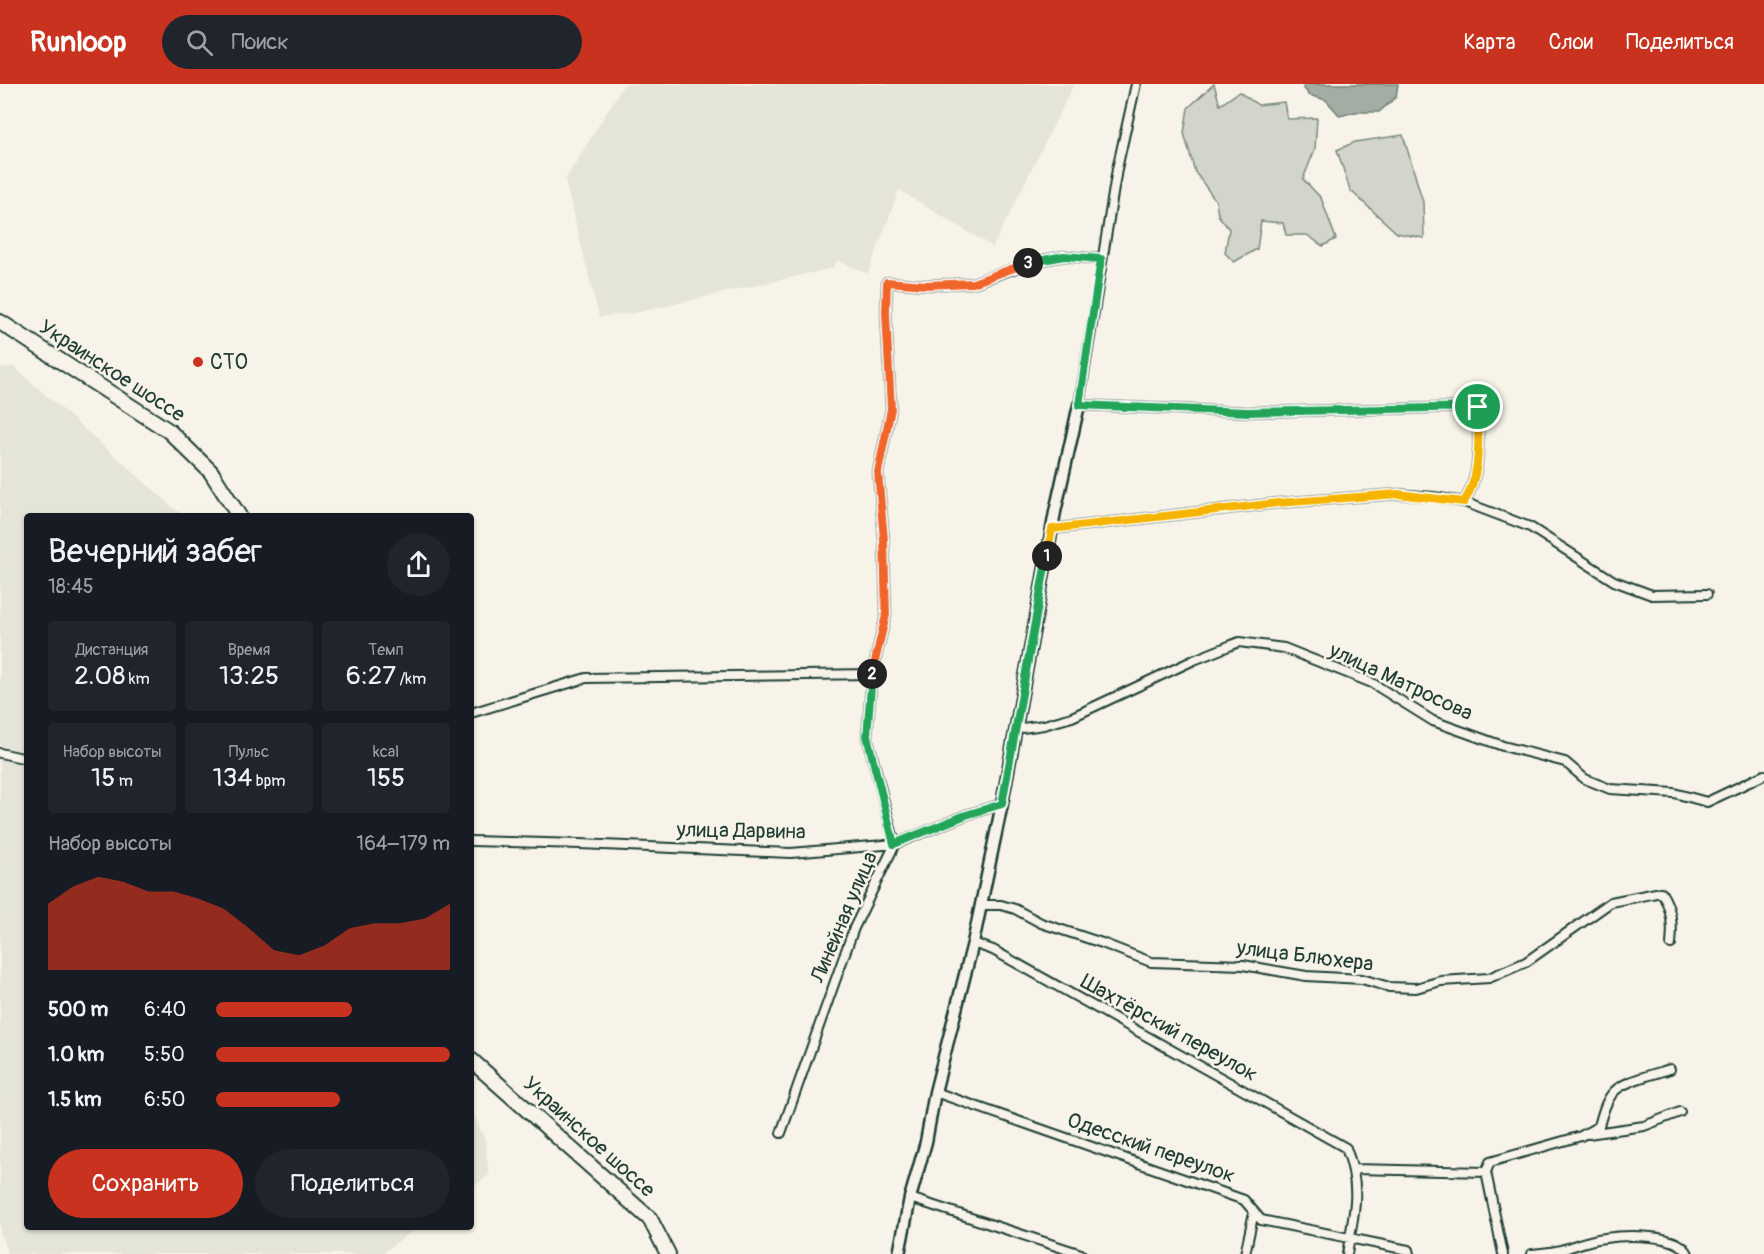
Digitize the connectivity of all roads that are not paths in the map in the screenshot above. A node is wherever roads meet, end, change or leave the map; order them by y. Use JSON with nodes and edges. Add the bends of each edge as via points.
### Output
{"nodes":[{"id":1,"x":1136,"y":84,"type":"edge"},
{"id":2,"x":1101,"y":259,"type":"junction"},
{"id":3,"x":0,"y":322,"type":"edge"},
{"id":4,"x":1079,"y":405,"type":"junction"},
{"id":5,"x":1464,"y":502,"type":"junction"},
{"id":6,"x":236,"y":513,"type":"edge"},
{"id":7,"x":1052,"y":529,"type":"junction"},
{"id":8,"x":1707,"y":594,"type":"dead end"},
{"id":9,"x":872,"y":674,"type":"junction"},
{"id":10,"x":474,"y":712,"type":"edge"},
{"id":11,"x":1015,"y":729,"type":"junction"},
{"id":12,"x":0,"y":753,"type":"edge"},
{"id":13,"x":24,"y":758,"type":"edge"},
{"id":14,"x":1764,"y":775,"type":"edge"},
{"id":15,"x":1002,"y":804,"type":"junction"},
{"id":16,"x":474,"y":841,"type":"edge"},
{"id":17,"x":894,"y":844,"type":"junction"},
{"id":18,"x":981,"y":905,"type":"junction"},
{"id":19,"x":973,"y":943,"type":"junction"},
{"id":20,"x":1671,"y":944,"type":"dead end"},
{"id":21,"x":474,"y":1063,"type":"edge"},
{"id":22,"x":1670,"y":1069,"type":"dead end"},
{"id":23,"x":935,"y":1092,"type":"junction"},
{"id":24,"x":1680,"y":1112,"type":"dead end"},
{"id":25,"x":781,"y":1133,"type":"dead end"},
{"id":26,"x":1583,"y":1135,"type":"junction"},
{"id":27,"x":1354,"y":1169,"type":"junction"},
{"id":28,"x":1486,"y":1172,"type":"junction"},
{"id":29,"x":910,"y":1198,"type":"junction"},
{"id":30,"x":1254,"y":1212,"type":"junction"},
{"id":31,"x":1350,"y":1239,"type":"junction"},
{"id":32,"x":668,"y":1254,"type":"edge"},
{"id":33,"x":899,"y":1254,"type":"edge"},
{"id":34,"x":1081,"y":1254,"type":"edge"},
{"id":35,"x":1245,"y":1254,"type":"edge"},
{"id":36,"x":1347,"y":1254,"type":"edge"},
{"id":37,"x":1409,"y":1254,"type":"edge"},
{"id":38,"x":1503,"y":1254,"type":"edge"},
{"id":39,"x":1532,"y":1254,"type":"edge"},
{"id":40,"x":1688,"y":1254,"type":"edge"}],
"edges":[{"from":1,"to":2,"type":"street"},
{"from":2,"to":4,"type":"street"},
{"from":2,"to":9,"type":"street","name":"Линейная улица","via":[[1064,256],[973,283],[887,282],[891,409],[878,472],[886,615]]},
{"from":3,"to":6,"type":"highway","name":"Украинское шоссе","via":[[169,431],[211,472]]},
{"from":4,"to":5,"type":"street","via":[[1248,412],[1478,407],[1478,457],[1473,488]]},
{"from":4,"to":7,"type":"street"},
{"from":5,"to":7,"type":"street","via":[[1398,494],[1278,503]]},
{"from":5,"to":8,"type":"street","via":[[1530,527],[1614,581],[1652,595]]},
{"from":7,"to":11,"type":"street"},
{"from":9,"to":10,"type":"street","via":[[586,678]]},
{"from":9,"to":17,"type":"street","name":"Линейная улица","via":[[867,736]]},
{"from":11,"to":14,"type":"street","name":"улица Матросова","via":[[1072,717],[1239,642],[1284,648],[1372,683],[1433,721],[1503,746],[1565,762],[1585,779],[1610,789],[1674,793],[1707,802]]},
{"from":11,"to":15,"type":"street"},
{"from":12,"to":13,"type":"street"},
{"from":15,"to":17,"type":"street","name":"улица Дарвина"},
{"from":15,"to":18,"type":"street"},
{"from":16,"to":17,"type":"street","name":"улица Дарвина","via":[[791,853]]},
{"from":17,"to":25,"type":"street","name":"Линейная улица","via":[[854,928]]},
{"from":18,"to":19,"type":"street"},
{"from":18,"to":20,"type":"street","name":"улица Блюхера","via":[[1015,909],[1041,923],[1151,962],[1243,965],[1306,976],[1362,979],[1389,987],[1416,988],[1441,981],[1490,978],[1526,963],[1611,902],[1661,892],[1673,926]]},
{"from":19,"to":23,"type":"street"},
{"from":19,"to":27,"type":"street","name":"Шахтёрский переулок","via":[[993,950],[1346,1148]]},
{"from":21,"to":32,"type":"highway","name":"Украинское шоссе","via":[[651,1219]]},
{"from":22,"to":26,"type":"street","via":[[1612,1092],[1599,1126]]},
{"from":23,"to":29,"type":"street"},
{"from":23,"to":30,"type":"street","name":"Одесский переулок","via":[[1244,1200]]},
{"from":24,"to":26,"type":"street","via":[[1644,1126]]},
{"from":26,"to":28,"type":"street","via":[[1490,1162]]},
{"from":27,"to":28,"type":"street"},
{"from":27,"to":31,"type":"street","via":[[1357,1197]]},
{"from":28,"to":38,"type":"street"},
{"from":29,"to":33,"type":"street"},
{"from":29,"to":34,"type":"street"},
{"from":30,"to":31,"type":"street","name":"Одесский переулок","via":[[1261,1220]]},
{"from":30,"to":35,"type":"street"},
{"from":31,"to":36,"type":"street"},
{"from":31,"to":37,"type":"street","name":"Одесский переулок","via":[[1408,1250]]},
{"from":39,"to":40,"type":"street","via":[[1605,1238],[1648,1237],[1671,1240]]}]}
